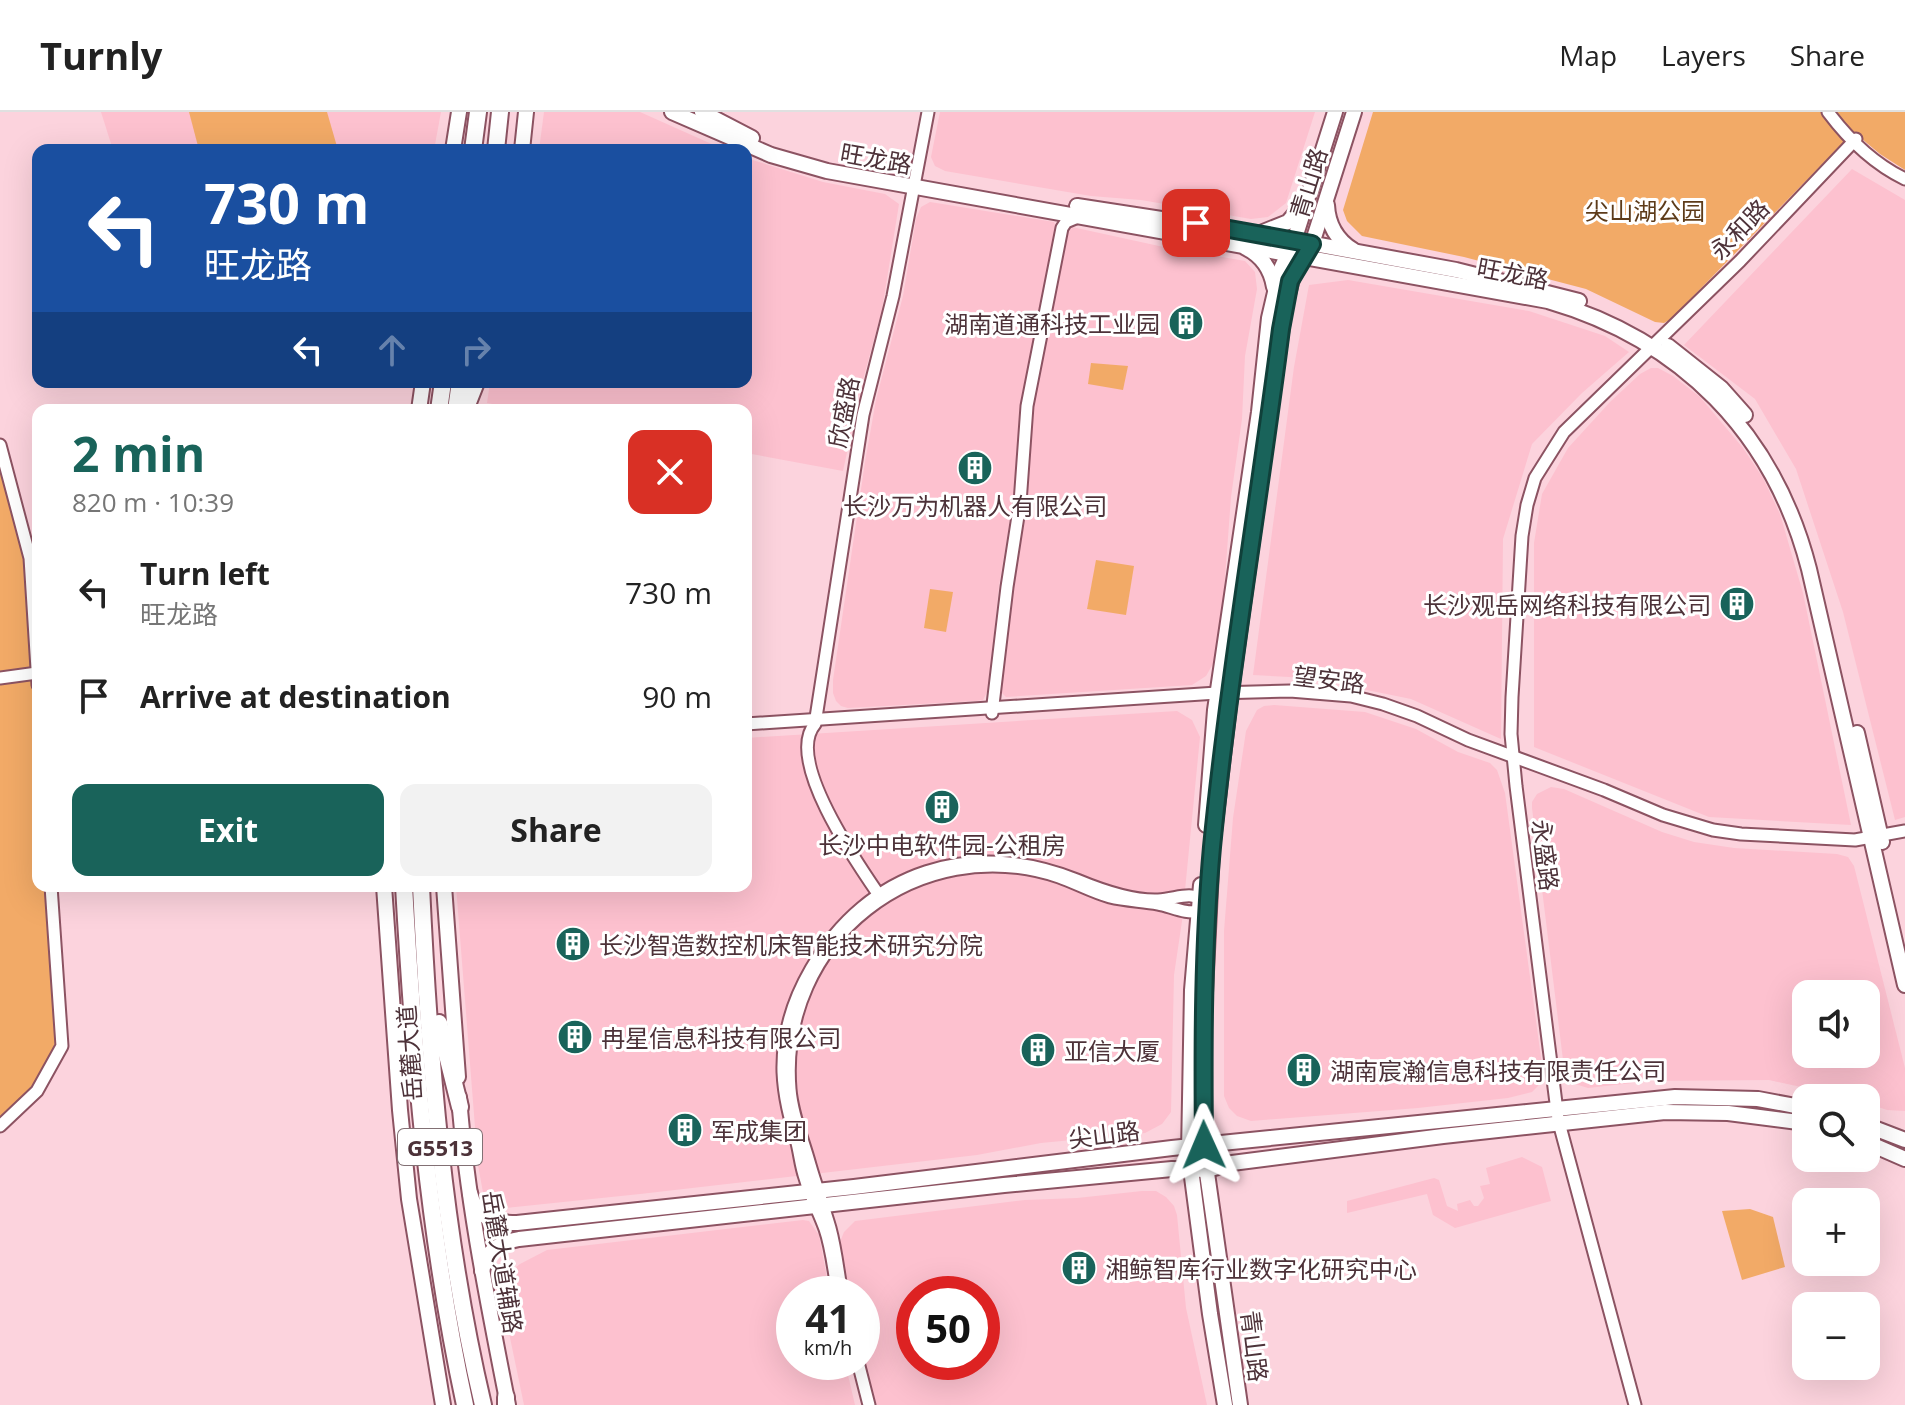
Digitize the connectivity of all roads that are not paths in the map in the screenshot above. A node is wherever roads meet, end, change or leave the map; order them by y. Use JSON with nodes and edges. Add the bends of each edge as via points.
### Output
{"nodes":[{"id":1,"x":459,"y":112,"type":"edge"},
{"id":2,"x":478,"y":112,"type":"edge"},
{"id":3,"x":500,"y":112,"type":"edge"},
{"id":4,"x":526,"y":112,"type":"edge"},
{"id":5,"x":672,"y":112,"type":"edge"},
{"id":6,"x":702,"y":112,"type":"edge"},
{"id":7,"x":930,"y":112,"type":"edge"},
{"id":8,"x":1335,"y":112,"type":"edge"},
{"id":9,"x":1354,"y":112,"type":"edge"},
{"id":10,"x":1831,"y":112,"type":"edge"},
{"id":11,"x":1856,"y":142,"type":"junction"},
{"id":12,"x":454,"y":144,"type":"edge"},
{"id":13,"x":474,"y":144,"type":"edge"},
{"id":14,"x":497,"y":144,"type":"edge"},
{"id":15,"x":523,"y":144,"type":"edge"},
{"id":16,"x":747,"y":144,"type":"edge"},
{"id":17,"x":752,"y":146,"type":"edge"},
{"id":18,"x":1905,"y":177,"type":"edge"},
{"id":19,"x":915,"y":183,"type":"junction"},
{"id":20,"x":1309,"y":193,"type":"junction"},
{"id":21,"x":1327,"y":197,"type":"junction"},
{"id":22,"x":1049,"y":210,"type":"junction"},
{"id":23,"x":1083,"y":217,"type":"junction"},
{"id":24,"x":1247,"y":232,"type":"junction"},
{"id":25,"x":1238,"y":245,"type":"junction"},
{"id":26,"x":1290,"y":247,"type":"junction"},
{"id":27,"x":1309,"y":251,"type":"junction"},
{"id":28,"x":1361,"y":254,"type":"junction"},
{"id":29,"x":1336,"y":264,"type":"junction"},
{"id":30,"x":1274,"y":293,"type":"junction"},
{"id":31,"x":1285,"y":305,"type":"junction"},
{"id":32,"x":1657,"y":345,"type":"junction"},
{"id":33,"x":0,"y":445,"type":"edge"},
{"id":34,"x":32,"y":591,"type":"edge"},
{"id":35,"x":32,"y":674,"type":"edge"},
{"id":36,"x":0,"y":678,"type":"edge"},
{"id":37,"x":1224,"y":695,"type":"junction"},
{"id":38,"x":991,"y":711,"type":"junction"},
{"id":39,"x":818,"y":722,"type":"junction"},
{"id":40,"x":752,"y":726,"type":"edge"},
{"id":41,"x":1515,"y":759,"type":"junction"},
{"id":42,"x":1905,"y":831,"type":"edge"},
{"id":43,"x":1877,"y":840,"type":"junction"},
{"id":44,"x":51,"y":892,"type":"edge"},
{"id":45,"x":384,"y":892,"type":"edge"},
{"id":46,"x":404,"y":892,"type":"edge"},
{"id":47,"x":421,"y":892,"type":"edge"},
{"id":48,"x":444,"y":892,"type":"edge"},
{"id":49,"x":882,"y":895,"type":"junction"},
{"id":50,"x":1203,"y":904,"type":"junction"},
{"id":51,"x":1905,"y":943,"type":"edge"},
{"id":52,"x":427,"y":977,"type":"junction"},
{"id":53,"x":1905,"y":985,"type":"edge"},
{"id":54,"x":1792,"y":1105,"type":"edge"},
{"id":55,"x":460,"y":1107,"type":"junction"},
{"id":56,"x":1561,"y":1116,"type":"junction"},
{"id":57,"x":1792,"y":1121,"type":"edge"},
{"id":58,"x":0,"y":1126,"type":"edge"},
{"id":59,"x":1880,"y":1130,"type":"edge"},
{"id":60,"x":1905,"y":1140,"type":"edge"},
{"id":61,"x":1197,"y":1146,"type":"junction"},
{"id":62,"x":1880,"y":1148,"type":"edge"},
{"id":63,"x":1905,"y":1159,"type":"edge"},
{"id":64,"x":1207,"y":1170,"type":"junction"},
{"id":65,"x":1191,"y":1171,"type":"junction"},
{"id":66,"x":470,"y":1193,"type":"junction"},
{"id":67,"x":816,"y":1198,"type":"junction"},
{"id":68,"x":482,"y":1271,"type":"junction"},
{"id":69,"x":836,"y":1276,"type":"edge"},
{"id":70,"x":861,"y":1380,"type":"edge"},
{"id":71,"x":507,"y":1402,"type":"edge"},
{"id":72,"x":443,"y":1405,"type":"edge"},
{"id":73,"x":465,"y":1405,"type":"edge"},
{"id":74,"x":483,"y":1405,"type":"edge"},
{"id":75,"x":867,"y":1405,"type":"edge"},
{"id":76,"x":1225,"y":1405,"type":"edge"},
{"id":77,"x":1240,"y":1405,"type":"edge"},
{"id":78,"x":1637,"y":1405,"type":"edge"}],
"edges":[{"from":1,"to":12,"type":"main road"},
{"from":2,"to":13,"type":"highway"},
{"from":3,"to":14,"type":"highway"},
{"from":4,"to":15,"type":"main road"},
{"from":5,"to":16,"type":"main road","name":"旺龙路"},
{"from":6,"to":19,"type":"main road","name":"旺龙路","via":[[804,156]]},
{"from":7,"to":19,"type":"street","name":"欣盛路"},
{"from":8,"to":20,"type":"main road","name":"青山路"},
{"from":9,"to":21,"type":"main road","name":"青山路"},
{"from":10,"to":11,"type":"street"},
{"from":11,"to":18,"type":"street"},
{"from":11,"to":32,"type":"street","name":"永和路","via":[[1743,263]]},
{"from":17,"to":19,"type":"main road","name":"旺龙路","via":[[836,173]]},
{"from":19,"to":22,"type":"main road","name":"旺龙路"},
{"from":19,"to":24,"type":"main road","name":"旺龙路"},
{"from":19,"to":39,"type":"street","name":"欣盛路","via":[[863,415]]},
{"from":20,"to":24,"type":"main road","via":[[1288,222],[1270,231]]},
{"from":20,"to":26,"type":"main road","name":"青山路"},
{"from":21,"to":27,"type":"main road","name":"青山路"},
{"from":21,"to":28,"type":"main road","via":[[1331,227]]},
{"from":22,"to":23,"type":"main road","name":"旺龙路"},
{"from":22,"to":38,"type":"street","via":[[1058,217],[1059,227],[1024,406]]},
{"from":23,"to":25,"type":"main road","name":"旺龙路"},
{"from":23,"to":38,"type":"street","via":[[1062,228],[1034,367]]},
{"from":24,"to":26,"type":"main road","name":"旺龙路"},
{"from":25,"to":26,"type":"main road","name":"旺龙路"},
{"from":25,"to":30,"type":"main road","via":[[1264,262]]},
{"from":26,"to":27,"type":"main road","name":"旺龙路"},
{"from":26,"to":30,"type":"main road","name":"青山路"},
{"from":27,"to":28,"type":"main road","name":"旺龙路"},
{"from":27,"to":29,"type":"main road","name":"旺龙路"},
{"from":27,"to":31,"type":"main road","name":"青山路","via":[[1294,272]]},
{"from":28,"to":32,"type":"main road","name":"旺龙路","via":[[1561,295],[1620,318]]},
{"from":29,"to":31,"type":"main road","via":[[1299,278]]},
{"from":29,"to":32,"type":"main road","name":"旺龙路","via":[[1548,301]]},
{"from":30,"to":37,"type":"main road","name":"青山路"},
{"from":31,"to":37,"type":"main road","name":"青山路"},
{"from":32,"to":41,"type":"street","name":"永盛路","via":[[1564,432],[1535,478],[1522,536],[1512,697]]},
{"from":32,"to":43,"type":"main road","name":"旺龙路","via":[[1704,372],[1732,400],[1760,436],[1797,503],[1813,547]]},
{"from":33,"to":34,"type":"street","via":[[30,558]]},
{"from":35,"to":36,"type":"street"},
{"from":37,"to":38,"type":"street","name":"望安路"},
{"from":37,"to":41,"type":"street","name":"望安路","via":[[1350,701]]},
{"from":37,"to":50,"type":"main road","name":"青山路"},
{"from":38,"to":39,"type":"street","name":"望安路"},
{"from":39,"to":40,"type":"street","name":"望安路"},
{"from":39,"to":49,"type":"street","name":"欣盛路","via":[[809,736],[820,797]]},
{"from":41,"to":43,"type":"street","name":"望安路","via":[[1713,830]]},
{"from":41,"to":56,"type":"street","name":"永盛路"},
{"from":42,"to":43,"type":"street","name":"望安路"},
{"from":43,"to":51,"type":"main road","name":"旺龙路"},
{"from":43,"to":53,"type":"main road","name":"旺龙路"},
{"from":44,"to":58,"type":"street","via":[[62,1046],[37,1091]]},
{"from":45,"to":72,"type":"main road","via":[[409,1199]]},
{"from":46,"to":73,"type":"highway","name":"岳麓大道","number":"G5513","via":[[427,1187]]},
{"from":47,"to":52,"type":"highway","name":"岳麓大道","number":"G5513"},
{"from":48,"to":55,"type":"main road","name":"岳麓大道辅路"},
{"from":49,"to":50,"type":"street","via":[[934,869],[987,860],[1041,868],[1124,895],[1158,900],[1178,895]]},
{"from":49,"to":67,"type":"street","via":[[831,948],[795,1019],[790,1092]]},
{"from":50,"to":61,"type":"main road","name":"青山路"},
{"from":52,"to":55,"type":"highway"},
{"from":52,"to":74,"type":"highway","name":"岳麓大道","number":"G5513","via":[[444,1185]]},
{"from":54,"to":56,"type":"main road","name":"尖山路","via":[[1675,1097]]},
{"from":55,"to":66,"type":"main road","name":"岳麓大道辅路"},
{"from":56,"to":57,"type":"main road","name":"尖山路","via":[[1698,1111]]},
{"from":56,"to":61,"type":"main road","name":"尖山路"},
{"from":56,"to":64,"type":"main road","name":"尖山路"},
{"from":56,"to":78,"type":"street","name":"永盛路"},
{"from":59,"to":60,"type":"main road"},
{"from":61,"to":64,"type":"main road","name":"青山路"},
{"from":61,"to":65,"type":"main road","name":"青山路"},
{"from":61,"to":67,"type":"main road","name":"尖山路"},
{"from":62,"to":63,"type":"main road"},
{"from":64,"to":65,"type":"main road","name":"尖山路"},
{"from":64,"to":77,"type":"main road","name":"青山路"},
{"from":65,"to":67,"type":"main road","name":"尖山路"},
{"from":65,"to":76,"type":"main road","name":"青山路"},
{"from":66,"to":67,"type":"main road","name":"尖山路","via":[[482,1216],[503,1223]]},
{"from":66,"to":68,"type":"main road","name":"岳麓大道辅路"},
{"from":67,"to":68,"type":"main road","name":"尖山路","via":[[510,1241],[488,1253]]},
{"from":67,"to":69,"type":"street"},
{"from":68,"to":71,"type":"main road","name":"岳麓大道辅路"},
{"from":70,"to":75,"type":"street"}]}
